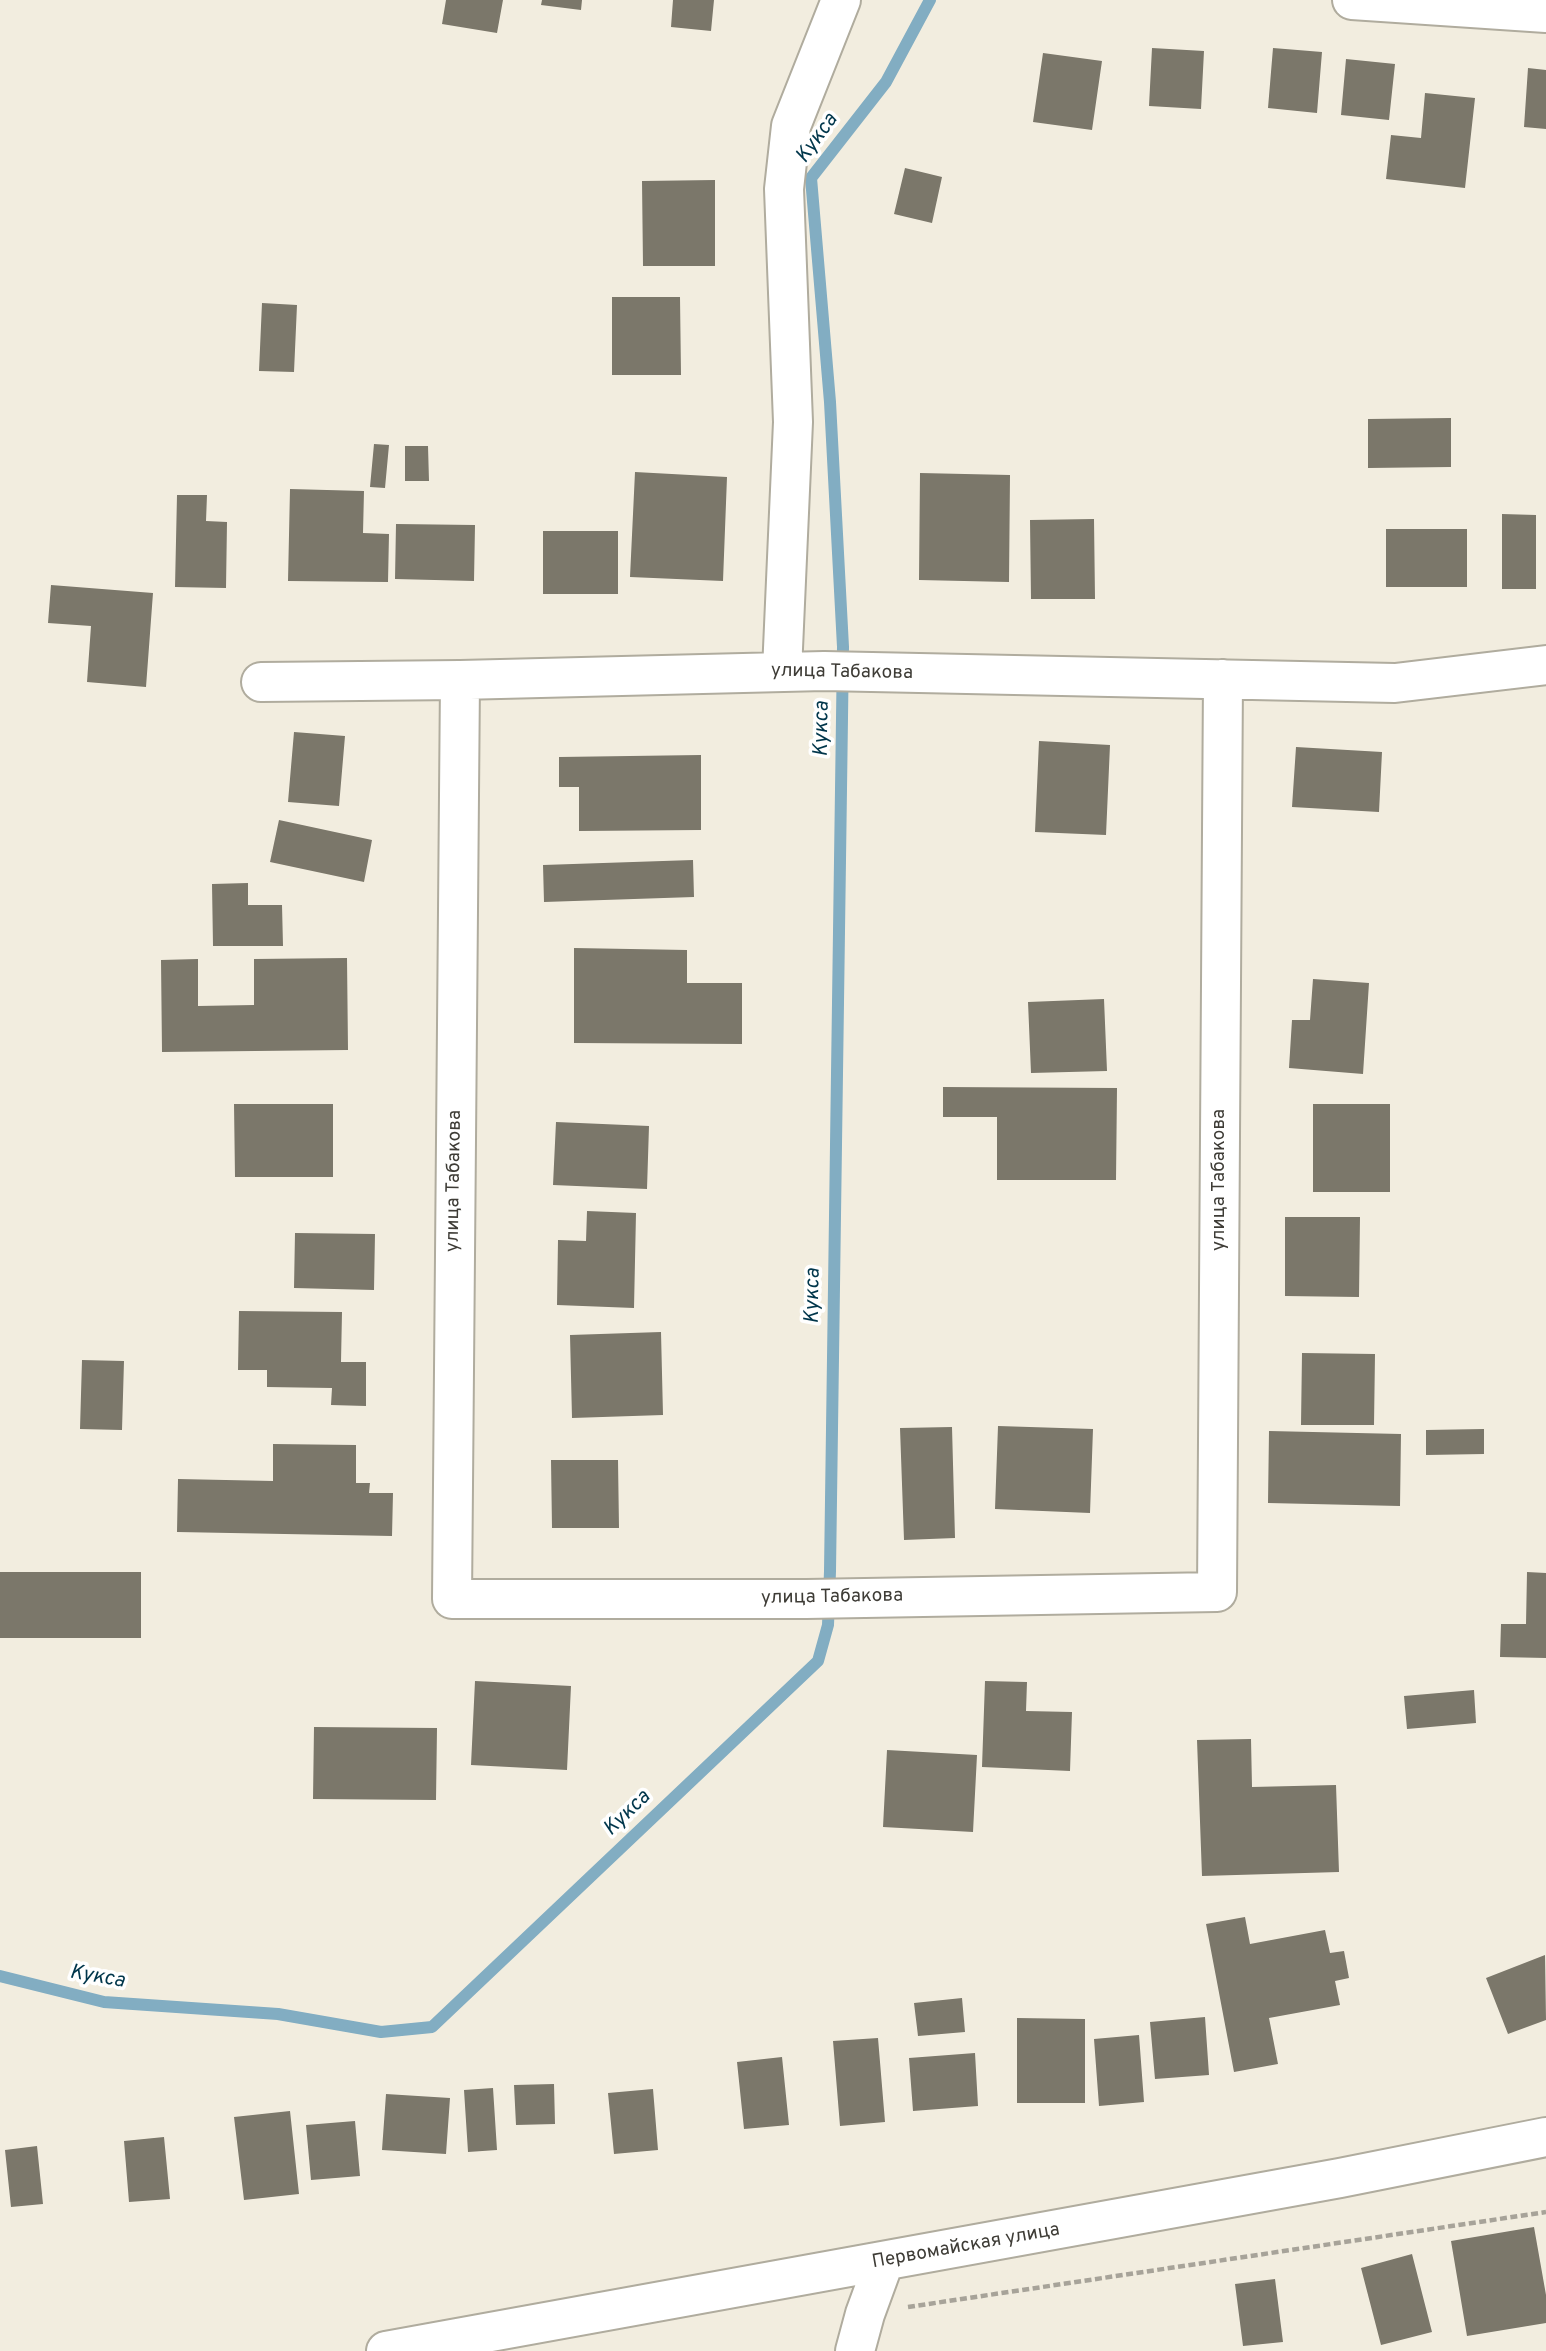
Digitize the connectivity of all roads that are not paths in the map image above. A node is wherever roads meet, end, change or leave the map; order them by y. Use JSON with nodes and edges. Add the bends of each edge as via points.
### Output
{"nodes":[{"id":1,"x":841,"y":0,"type":"edge"},
{"id":2,"x":1352,"y":0,"type":"edge"},
{"id":3,"x":1546,"y":13,"type":"edge"},
{"id":4,"x":1546,"y":665,"type":"edge"},
{"id":5,"x":782,"y":671,"type":"junction"},
{"id":6,"x":1223,"y":679,"type":"junction"},
{"id":7,"x":460,"y":680,"type":"junction"},
{"id":8,"x":261,"y":682,"type":"dead end"},
{"id":9,"x":1546,"y":2137,"type":"edge"},
{"id":10,"x":884,"y":2262,"type":"junction"},
{"id":11,"x":386,"y":2351,"type":"edge"},
{"id":12,"x":855,"y":2351,"type":"edge"}],
"edges":[{"from":1,"to":5,"type":"street","via":[[791,126],[783,189],[793,422]]},
{"from":2,"to":3,"type":"street"},
{"from":4,"to":6,"type":"street","name":"улица Табакова","via":[[1395,683]]},
{"from":5,"to":6,"type":"street","name":"улица Табакова"},
{"from":5,"to":7,"type":"street","name":"улица Табакова"},
{"from":6,"to":7,"type":"street","name":"улица Табакова","via":[[1217,1592],[806,1599],[452,1599]]},
{"from":7,"to":8,"type":"street","name":"улица Табакова"},
{"from":9,"to":10,"type":"street","name":"Первомайская улица"},
{"from":10,"to":11,"type":"street","name":"Первомайская улица"},
{"from":10,"to":12,"type":"street"}]}
